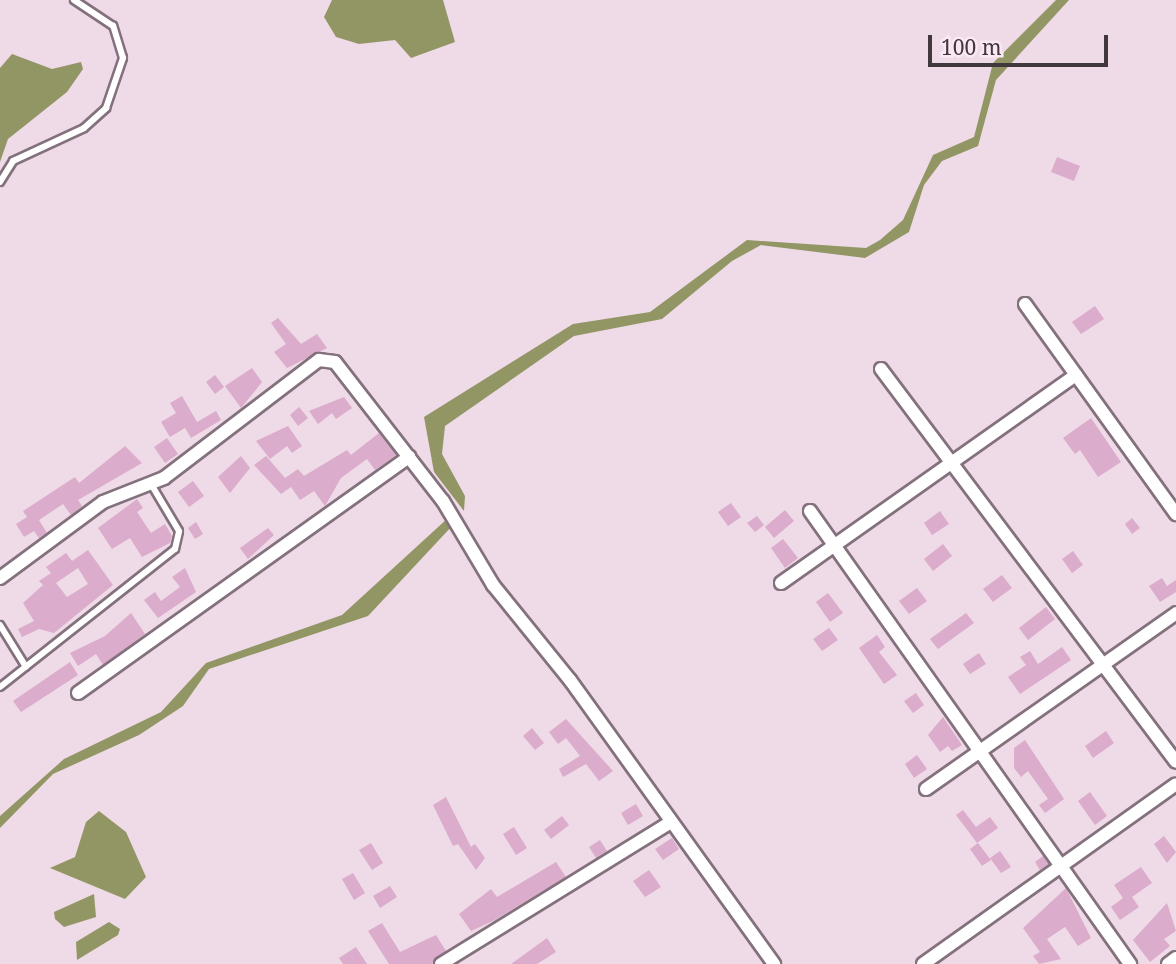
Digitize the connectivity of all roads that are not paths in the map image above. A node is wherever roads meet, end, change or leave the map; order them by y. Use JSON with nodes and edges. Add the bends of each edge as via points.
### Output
{"nodes":[{"id":1,"x":74,"y":0,"type":"edge"},
{"id":2,"x":0,"y":182,"type":"edge"},
{"id":3,"x":1026,"y":304,"type":"dead end"},
{"id":4,"x":881,"y":369,"type":"dead end"},
{"id":5,"x":1076,"y":375,"type":"junction"},
{"id":6,"x":409,"y":457,"type":"junction"},
{"id":7,"x":950,"y":461,"type":"junction"},
{"id":8,"x":151,"y":484,"type":"junction"},
{"id":9,"x":810,"y":511,"type":"dead end"},
{"id":10,"x":1176,"y":514,"type":"edge"},
{"id":11,"x":832,"y":542,"type":"junction"},
{"id":12,"x":0,"y":578,"type":"edge"},
{"id":13,"x":781,"y":583,"type":"dead end"},
{"id":14,"x":1176,"y":612,"type":"edge"},
{"id":15,"x":0,"y":625,"type":"edge"},
{"id":16,"x":1103,"y":666,"type":"junction"},
{"id":17,"x":26,"y":667,"type":"junction"},
{"id":18,"x":0,"y":687,"type":"edge"},
{"id":19,"x":78,"y":693,"type":"dead end"},
{"id":20,"x":982,"y":754,"type":"junction"},
{"id":21,"x":1176,"y":762,"type":"edge"},
{"id":22,"x":1176,"y":784,"type":"edge"},
{"id":23,"x":926,"y":789,"type":"dead end"},
{"id":24,"x":671,"y":822,"type":"junction"},
{"id":25,"x":1060,"y":864,"type":"junction"},
{"id":26,"x":1176,"y":958,"type":"edge"},
{"id":27,"x":441,"y":964,"type":"edge"},
{"id":28,"x":774,"y":964,"type":"edge"},
{"id":29,"x":923,"y":964,"type":"edge"},
{"id":30,"x":1130,"y":964,"type":"edge"},
{"id":31,"x":1168,"y":964,"type":"edge"}],
"edges":[{"from":1,"to":2,"type":"lane","via":[[113,26],[124,58],[106,108],[84,128],[13,161]]},
{"from":3,"to":5,"type":"street"},
{"from":4,"to":7,"type":"street"},
{"from":5,"to":7,"type":"street"},
{"from":5,"to":10,"type":"street"},
{"from":6,"to":8,"type":"street","via":[[335,362],[318,360]]},
{"from":6,"to":19,"type":"street"},
{"from":6,"to":24,"type":"street","via":[[466,535],[493,585]]},
{"from":7,"to":11,"type":"street"},
{"from":7,"to":16,"type":"street"},
{"from":8,"to":12,"type":"street","via":[[103,502]]},
{"from":8,"to":17,"type":"lane","via":[[178,531],[175,549]]},
{"from":9,"to":11,"type":"street"},
{"from":11,"to":13,"type":"street"},
{"from":11,"to":20,"type":"street"},
{"from":14,"to":16,"type":"street"},
{"from":15,"to":17,"type":"lane"},
{"from":16,"to":20,"type":"street"},
{"from":16,"to":21,"type":"street"},
{"from":17,"to":18,"type":"lane"},
{"from":20,"to":23,"type":"street"},
{"from":20,"to":25,"type":"street"},
{"from":22,"to":25,"type":"street"},
{"from":24,"to":27,"type":"street"},
{"from":24,"to":28,"type":"street"},
{"from":25,"to":29,"type":"street"},
{"from":25,"to":30,"type":"street"},
{"from":26,"to":31,"type":"street"}]}
